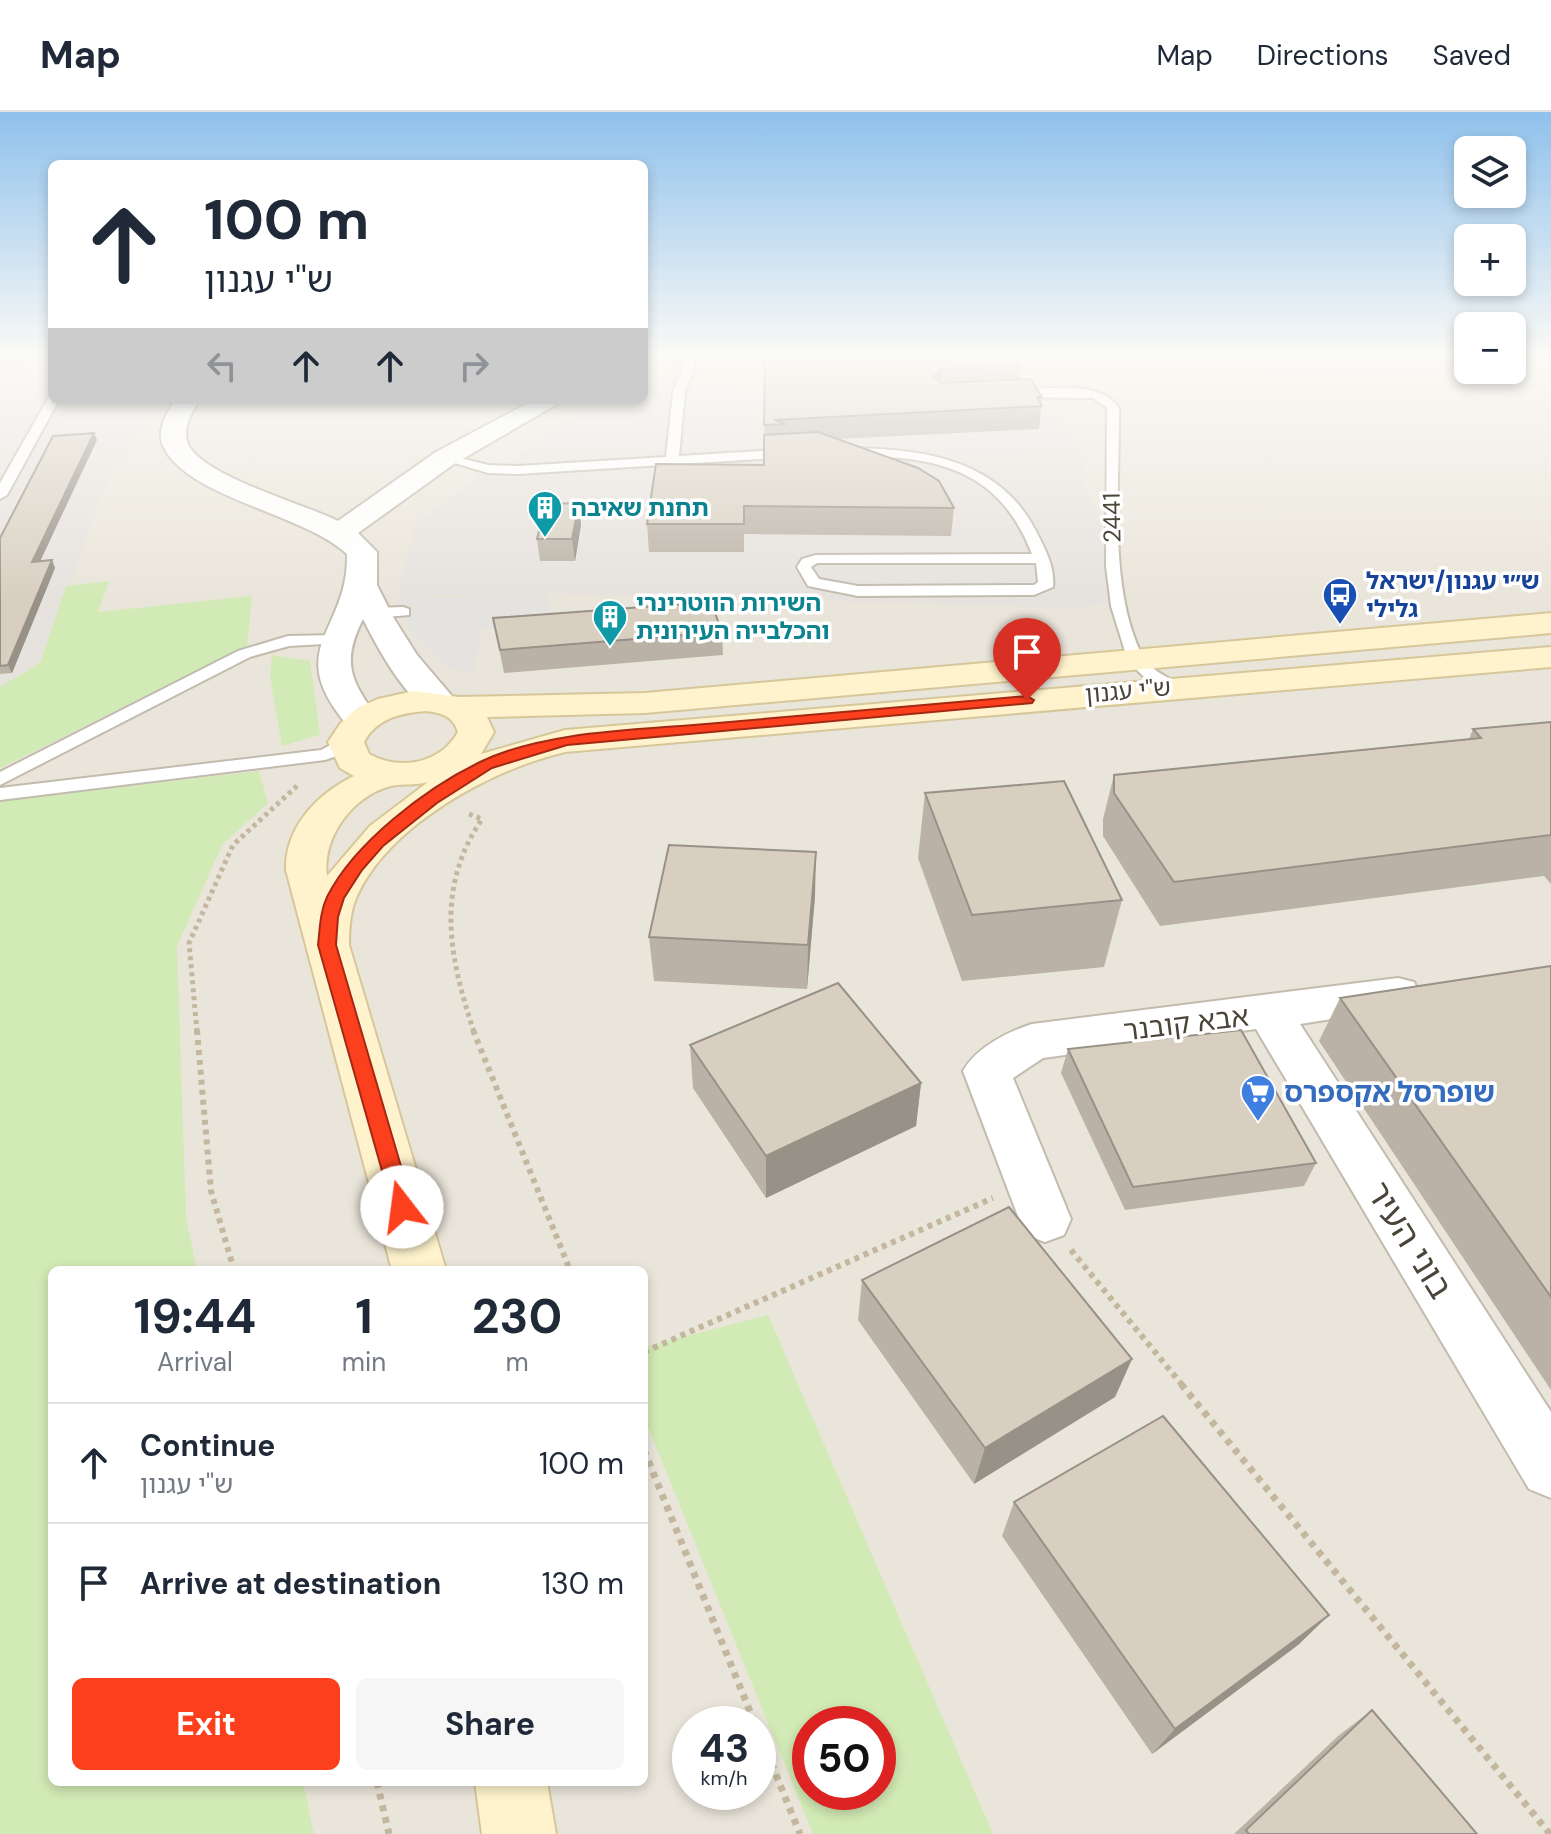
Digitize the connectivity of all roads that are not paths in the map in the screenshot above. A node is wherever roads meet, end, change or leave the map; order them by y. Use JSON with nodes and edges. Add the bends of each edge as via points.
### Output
{"nodes":[{"id":1,"x":30,"y":437,"type":"edge"},
{"id":2,"x":175,"y":437,"type":"edge"},
{"id":3,"x":483,"y":437,"type":"edge"},
{"id":4,"x":674,"y":437,"type":"edge"},
{"id":5,"x":1113,"y":437,"type":"edge"},
{"id":6,"x":445,"y":458,"type":"junction"},
{"id":7,"x":672,"y":460,"type":"junction"},
{"id":8,"x":5,"y":478,"type":"edge"},
{"id":9,"x":0,"y":495,"type":"edge"},
{"id":10,"x":339,"y":533,"type":"junction"},
{"id":11,"x":1040,"y":556,"type":"junction"},
{"id":12,"x":380,"y":603,"type":"junction"},
{"id":13,"x":1551,"y":623,"type":"edge"},
{"id":14,"x":336,"y":640,"type":"junction"},
{"id":15,"x":1134,"y":657,"type":"junction"},
{"id":16,"x":1551,"y":657,"type":"edge"},
{"id":17,"x":1173,"y":687,"type":"junction"},
{"id":18,"x":449,"y":704,"type":"junction"},
{"id":19,"x":881,"y":714,"type":"junction"},
{"id":20,"x":354,"y":731,"type":"junction"},
{"id":21,"x":464,"y":752,"type":"junction"},
{"id":22,"x":392,"y":774,"type":"junction"},
{"id":23,"x":0,"y":779,"type":"edge"},
{"id":24,"x":0,"y":794,"type":"edge"},
{"id":25,"x":327,"y":945,"type":"junction"},
{"id":26,"x":1441,"y":987,"type":"edge"},
{"id":27,"x":1269,"y":1013,"type":"junction"},
{"id":28,"x":1038,"y":1200,"type":"road end"},
{"id":29,"x":418,"y":1266,"type":"edge"},
{"id":30,"x":1551,"y":1467,"type":"edge"},
{"id":31,"x":512,"y":1786,"type":"edge"},
{"id":32,"x":519,"y":1834,"type":"edge"}],
"edges":[{"from":1,"to":8,"type":"lane"},
{"from":2,"to":10,"type":"street","via":[[190,464],[212,478]]},
{"from":3,"to":6,"type":"street"},
{"from":4,"to":7,"type":"lane"},
{"from":5,"to":15,"type":"lane","name":"2441","via":[[1113,566]]},
{"from":6,"to":7,"type":"lane","via":[[518,470]]},
{"from":6,"to":10,"type":"street"},
{"from":7,"to":11,"type":"lane","via":[[915,453],[977,473],[997,486],[1024,517]]},
{"from":8,"to":9,"type":"lane"},
{"from":10,"to":12,"type":"street","via":[[362,552]]},
{"from":11,"to":11,"type":"lane","via":[[816,559],[804,567],[813,583],[829,588],[1034,590],[1045,587],[1047,579]]},
{"from":12,"to":14,"type":"street"},
{"from":12,"to":18,"type":"street","via":[[416,680]]},
{"from":13,"to":15,"type":"main road","name":"ש''י עגנון"},
{"from":14,"to":20,"type":"street","via":[[335,679]]},
{"from":14,"to":23,"type":"lane","via":[[288,641],[233,659]]},
{"from":15,"to":17,"type":"lane","via":[[1156,679]]},
{"from":15,"to":18,"type":"main road","name":"ש''י עגנון","via":[[645,703]]},
{"from":16,"to":17,"type":"main road","name":"ש''י עגנון"},
{"from":17,"to":19,"type":"main road","name":"ש''י עגנון"},
{"from":18,"to":20,"type":"main road","name":"ש''י עגנון","via":[[398,704]]},
{"from":18,"to":21,"type":"main road","via":[[468,713],[476,732]]},
{"from":19,"to":21,"type":"main road","via":[[559,734]]},
{"from":19,"to":25,"type":"main road","name":"ש''י עגנון","via":[[565,741],[502,758],[431,799],[377,843],[336,898]]},
{"from":20,"to":22,"type":"main road","via":[[348,752],[362,767]]},
{"from":20,"to":24,"type":"lane","via":[[342,748],[325,755]]},
{"from":21,"to":22,"type":"main road","via":[[432,769]]},
{"from":22,"to":25,"type":"main road","via":[[341,799],[309,846],[305,863]]},
{"from":25,"to":29,"type":"main road"},
{"from":26,"to":27,"type":"street","name":"אבא קובנר"},
{"from":27,"to":28,"type":"street","name":"אבא קובנר","via":[[1032,1042],[987,1071]]},
{"from":27,"to":30,"type":"street","name":"בוני העיר"},
{"from":31,"to":32,"type":"main road"}]}
